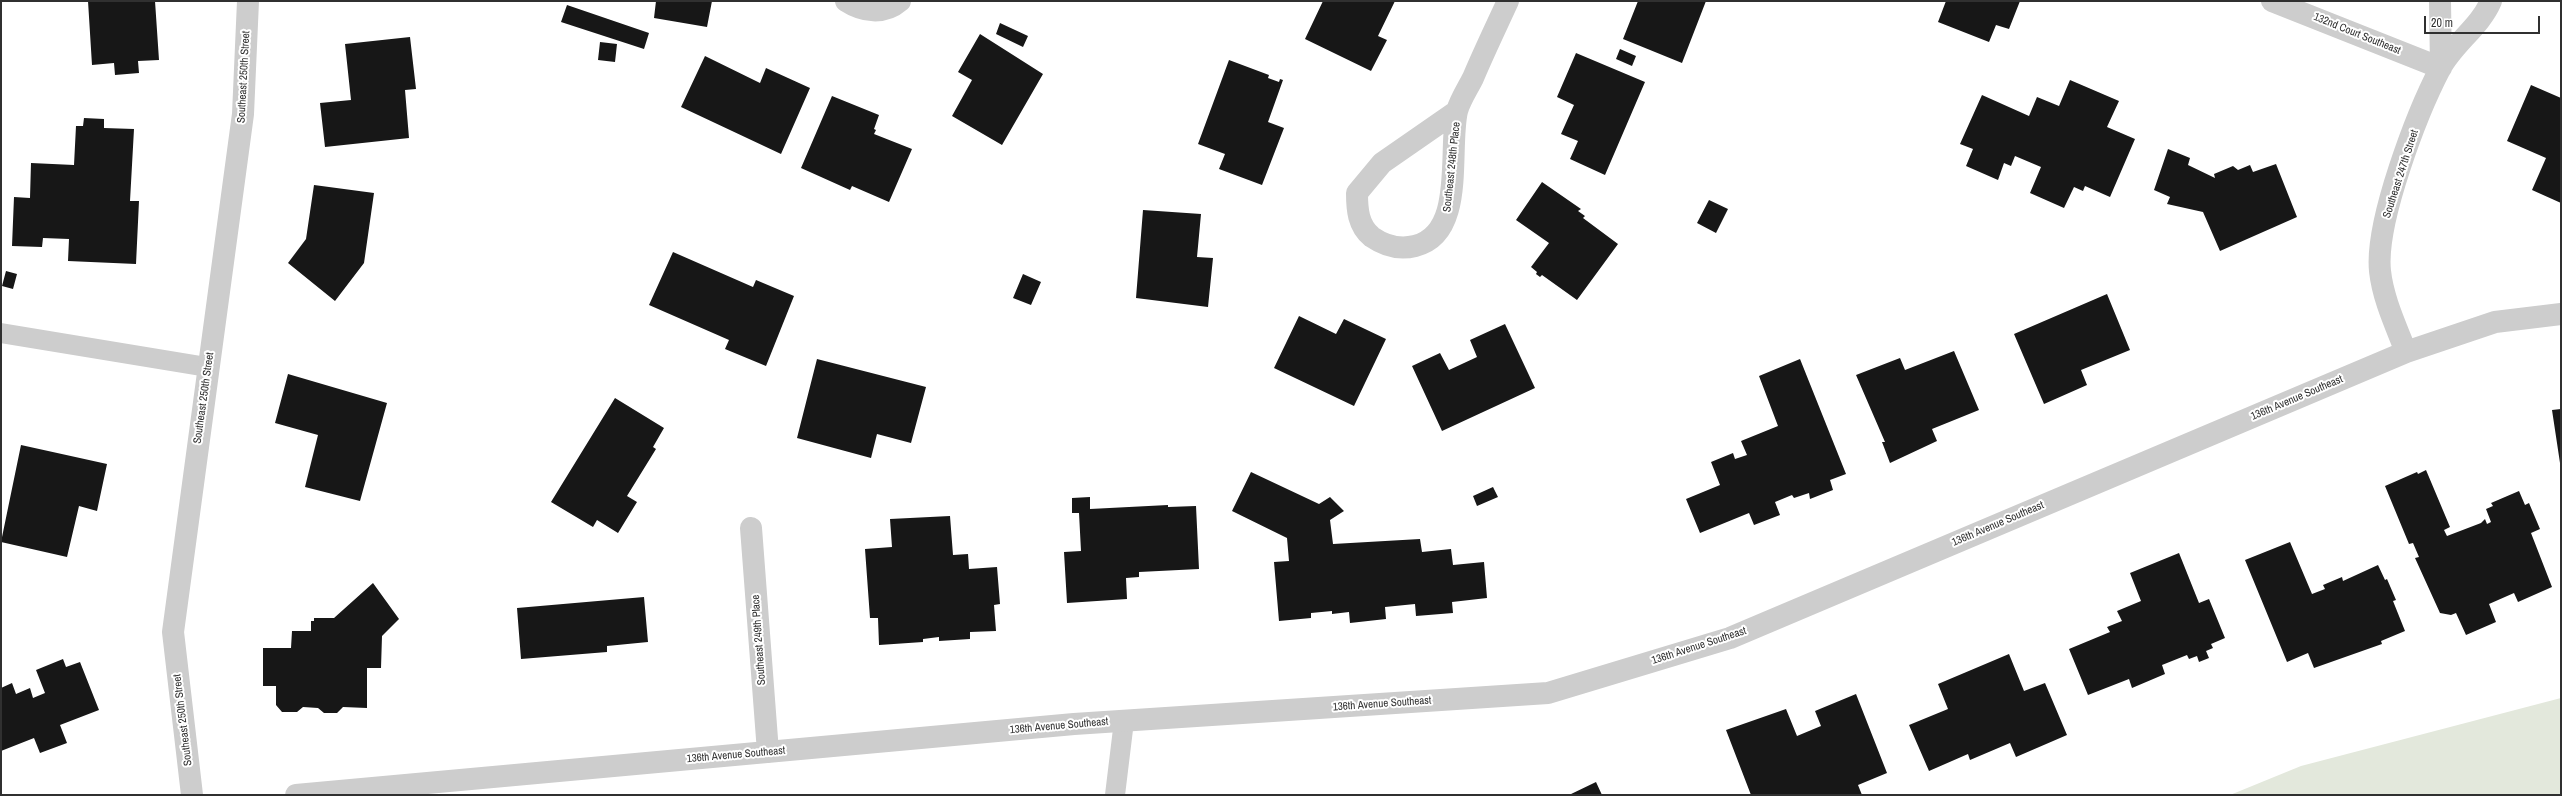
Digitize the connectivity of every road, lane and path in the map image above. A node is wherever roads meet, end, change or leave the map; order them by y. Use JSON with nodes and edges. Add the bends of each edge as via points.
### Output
{"nodes":[{"id":1,"x":248,"y":1,"type":"edge"},
{"id":2,"x":846,"y":1,"type":"edge"},
{"id":3,"x":900,"y":1,"type":"edge"},
{"id":4,"x":1508,"y":1,"type":"edge"},
{"id":5,"x":2272,"y":1,"type":"edge"},
{"id":6,"x":2440,"y":1,"type":"edge"},
{"id":7,"x":2491,"y":1,"type":"edge"},
{"id":8,"x":2441,"y":68,"type":"junction"},
{"id":9,"x":1458,"y":111,"type":"junction"},
{"id":10,"x":2561,"y":314,"type":"edge"},
{"id":11,"x":1,"y":333,"type":"edge"},
{"id":12,"x":2406,"y":352,"type":"junction"},
{"id":13,"x":207,"y":367,"type":"junction"},
{"id":14,"x":751,"y":528,"type":"dead end"},
{"id":15,"x":1124,"y":721,"type":"junction"},
{"id":16,"x":768,"y":752,"type":"junction"},
{"id":17,"x":192,"y":795,"type":"edge"},
{"id":18,"x":296,"y":795,"type":"edge"},
{"id":19,"x":1115,"y":795,"type":"edge"}],
"edges":[{"from":1,"to":13,"type":"street","name":"Southeast 250th Street","via":[[243,114]]},
{"from":2,"to":3,"type":"street","via":[[869,11],[883,10]]},
{"from":4,"to":9,"type":"street","name":"Southeast 248th Place"},
{"from":5,"to":8,"type":"street","name":"132nd Court Southeast"},
{"from":6,"to":8,"type":"street","name":"Southeast 247th Street"},
{"from":7,"to":8,"type":"street","name":"Southeast 247th Street"},
{"from":8,"to":12,"type":"street","name":"Southeast 247th Street","via":[[2408,146],[2387,213],[2382,242],[2380,270],[2389,308]]},
{"from":9,"to":9,"type":"street","name":"Southeast 248th Place","via":[[1449,212],[1440,230],[1426,242],[1411,247],[1397,248],[1379,242],[1364,227],[1358,213],[1357,193],[1382,163]]},
{"from":10,"to":12,"type":"street","name":"136th Avenue Southeast","via":[[2495,322]]},
{"from":11,"to":13,"type":"lane"},
{"from":12,"to":15,"type":"street","name":"136th Avenue Southeast","via":[[1730,638],[1548,693]]},
{"from":13,"to":17,"type":"street","name":"Southeast 250th Street","via":[[173,632]]},
{"from":14,"to":16,"type":"street","name":"Southeast 249th Place"},
{"from":15,"to":16,"type":"street","name":"136th Avenue Southeast"},
{"from":15,"to":19,"type":"lane"},
{"from":16,"to":18,"type":"street","name":"136th Avenue Southeast"}]}
